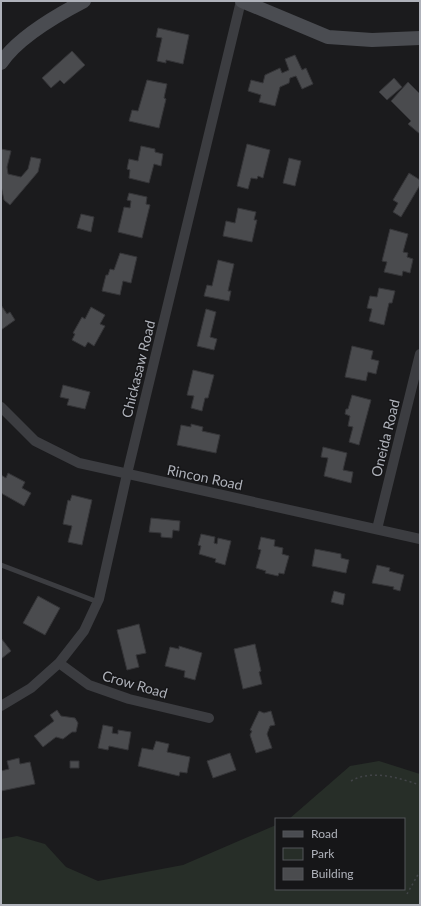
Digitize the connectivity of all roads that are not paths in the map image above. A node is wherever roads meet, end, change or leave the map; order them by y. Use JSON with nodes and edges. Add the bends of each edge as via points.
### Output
{"nodes":[{"id":1,"x":84,"y":1,"type":"edge"},
{"id":2,"x":242,"y":1,"type":"edge"},
{"id":3,"x":420,"y":38,"type":"edge"},
{"id":4,"x":1,"y":63,"type":"edge"},
{"id":5,"x":420,"y":354,"type":"edge"},
{"id":6,"x":1,"y":407,"type":"edge"},
{"id":7,"x":127,"y":474,"type":"junction"},
{"id":8,"x":378,"y":529,"type":"junction"},
{"id":9,"x":420,"y":539,"type":"edge"},
{"id":10,"x":1,"y":565,"type":"edge"},
{"id":11,"x":98,"y":602,"type":"junction"},
{"id":12,"x":59,"y":663,"type":"junction"},
{"id":13,"x":1,"y":706,"type":"edge"},
{"id":14,"x":209,"y":718,"type":"dead end"}],
"edges":[{"from":1,"to":4,"type":"street","via":[[50,19]]},
{"from":2,"to":3,"type":"street","via":[[328,37],[372,40]]},
{"from":2,"to":7,"type":"street","name":"Chickasaw Road"},
{"from":5,"to":8,"type":"street","name":"Oneida Road"},
{"from":6,"to":7,"type":"street","name":"Rincon Road","via":[[35,440],[79,463]]},
{"from":7,"to":8,"type":"street","name":"Rincon Road"},
{"from":7,"to":11,"type":"street","name":"Chickasaw Road"},
{"from":8,"to":9,"type":"street","name":"Rincon Road"},
{"from":10,"to":11,"type":"lane"},
{"from":11,"to":12,"type":"street","name":"Chickasaw Road","via":[[84,631]]},
{"from":12,"to":13,"type":"street","name":"Chickasaw Road","via":[[31,688]]},
{"from":12,"to":14,"type":"street","name":"Crow Road","via":[[89,685],[129,699]]}]}
